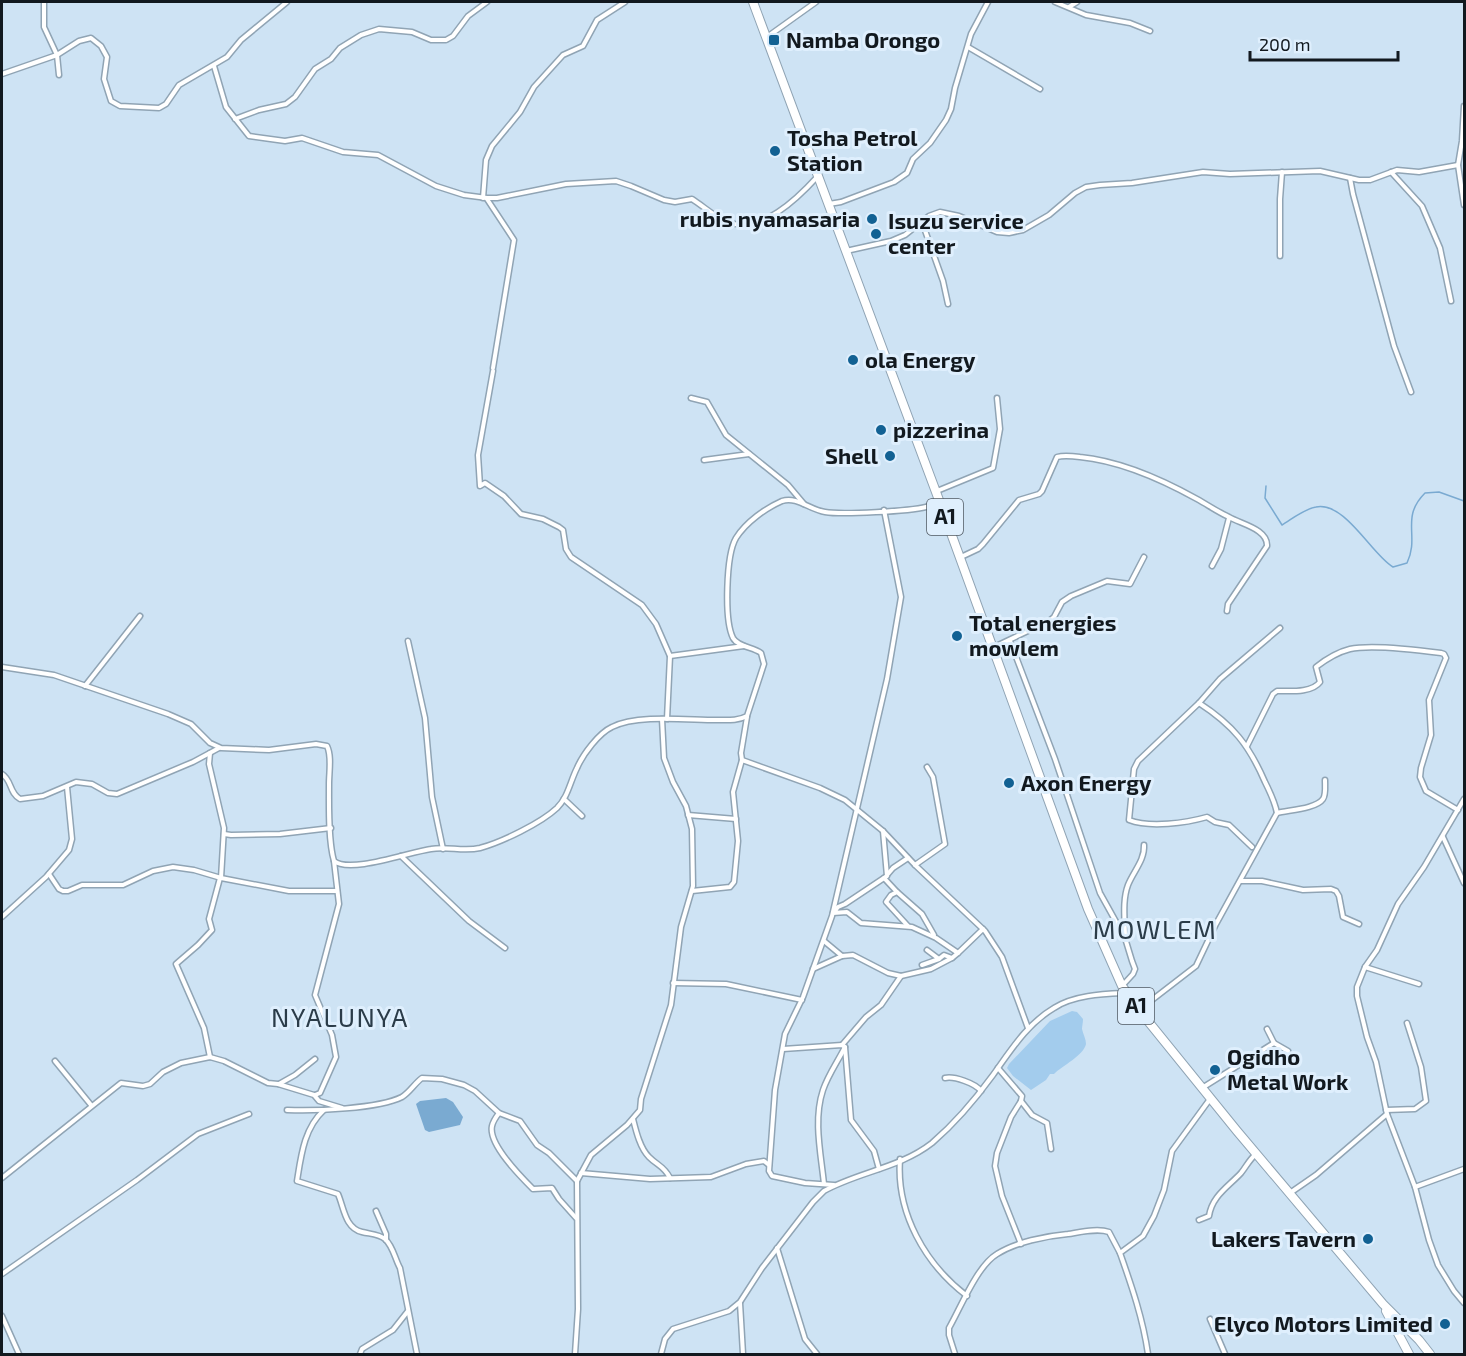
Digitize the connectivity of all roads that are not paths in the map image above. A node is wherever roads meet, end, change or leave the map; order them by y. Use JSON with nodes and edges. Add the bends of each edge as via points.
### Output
{"nodes":[{"id":1,"x":44,"y":2,"type":"edge"},
{"id":2,"x":287,"y":2,"type":"edge"},
{"id":3,"x":487,"y":2,"type":"edge"},
{"id":4,"x":625,"y":2,"type":"edge"},
{"id":5,"x":753,"y":2,"type":"edge"},
{"id":6,"x":816,"y":2,"type":"edge"},
{"id":7,"x":988,"y":2,"type":"edge"},
{"id":8,"x":1055,"y":2,"type":"edge"},
{"id":9,"x":1077,"y":2,"type":"edge"},
{"id":10,"x":1068,"y":8,"type":"junction"},
{"id":11,"x":1150,"y":30,"type":"dead end"},
{"id":12,"x":766,"y":38,"type":"junction"},
{"id":13,"x":968,"y":47,"type":"junction"},
{"id":14,"x":57,"y":55,"type":"junction"},
{"id":15,"x":214,"y":66,"type":"junction"},
{"id":16,"x":2,"y":74,"type":"edge"},
{"id":17,"x":59,"y":75,"type":"dead end"},
{"id":18,"x":1040,"y":89,"type":"dead end"},
{"id":19,"x":1464,"y":106,"type":"edge"},
{"id":20,"x":235,"y":119,"type":"junction"},
{"id":21,"x":1463,"y":141,"type":"edge"},
{"id":22,"x":1458,"y":165,"type":"junction"},
{"id":23,"x":1282,"y":172,"type":"junction"},
{"id":24,"x":1391,"y":172,"type":"junction"},
{"id":25,"x":818,"y":177,"type":"junction"},
{"id":26,"x":1350,"y":178,"type":"junction"},
{"id":27,"x":485,"y":198,"type":"junction"},
{"id":28,"x":828,"y":204,"type":"junction"},
{"id":29,"x":1464,"y":205,"type":"edge"},
{"id":30,"x":922,"y":222,"type":"junction"},
{"id":31,"x":845,"y":251,"type":"junction"},
{"id":32,"x":1280,"y":256,"type":"dead end"},
{"id":33,"x":1451,"y":301,"type":"dead end"},
{"id":34,"x":948,"y":304,"type":"dead end"},
{"id":35,"x":1411,"y":392,"type":"dead end"},
{"id":36,"x":691,"y":398,"type":"dead end"},
{"id":37,"x":997,"y":398,"type":"dead end"},
{"id":38,"x":750,"y":454,"type":"junction"},
{"id":39,"x":704,"y":460,"type":"dead end"},
{"id":40,"x":936,"y":492,"type":"junction"},
{"id":41,"x":939,"y":501,"type":"junction"},
{"id":42,"x":807,"y":507,"type":"junction"},
{"id":43,"x":884,"y":510,"type":"junction"},
{"id":44,"x":1229,"y":518,"type":"junction"},
{"id":45,"x":960,"y":557,"type":"junction"},
{"id":46,"x":1144,"y":557,"type":"dead end"},
{"id":47,"x":1212,"y":566,"type":"dead end"},
{"id":48,"x":1227,"y":611,"type":"dead end"},
{"id":49,"x":140,"y":616,"type":"dead end"},
{"id":50,"x":1280,"y":628,"type":"dead end"},
{"id":51,"x":408,"y":641,"type":"dead end"},
{"id":52,"x":1010,"y":641,"type":"junction"},
{"id":53,"x":744,"y":646,"type":"junction"},
{"id":54,"x":992,"y":649,"type":"junction"},
{"id":55,"x":670,"y":656,"type":"junction"},
{"id":56,"x":2,"y":667,"type":"edge"},
{"id":57,"x":85,"y":686,"type":"junction"},
{"id":58,"x":1199,"y":703,"type":"junction"},
{"id":59,"x":747,"y":716,"type":"junction"},
{"id":60,"x":664,"y":719,"type":"junction"},
{"id":61,"x":1246,"y":746,"type":"junction"},
{"id":62,"x":221,"y":748,"type":"junction"},
{"id":63,"x":210,"y":752,"type":"junction"},
{"id":64,"x":742,"y":760,"type":"junction"},
{"id":65,"x":927,"y":767,"type":"dead end"},
{"id":66,"x":2,"y":774,"type":"edge"},
{"id":67,"x":1325,"y":780,"type":"dead end"},
{"id":68,"x":67,"y":787,"type":"junction"},
{"id":69,"x":564,"y":799,"type":"junction"},
{"id":70,"x":1464,"y":799,"type":"edge"},
{"id":71,"x":856,"y":808,"type":"junction"},
{"id":72,"x":1458,"y":810,"type":"junction"},
{"id":73,"x":1277,"y":813,"type":"junction"},
{"id":74,"x":688,"y":814,"type":"junction"},
{"id":75,"x":582,"y":816,"type":"dead end"},
{"id":76,"x":736,"y":819,"type":"junction"},
{"id":77,"x":331,"y":828,"type":"junction"},
{"id":78,"x":883,"y":831,"type":"junction"},
{"id":79,"x":224,"y":834,"type":"junction"},
{"id":80,"x":1442,"y":836,"type":"junction"},
{"id":81,"x":1144,"y":845,"type":"dead end"},
{"id":82,"x":1252,"y":847,"type":"dead end"},
{"id":83,"x":442,"y":849,"type":"junction"},
{"id":84,"x":400,"y":855,"type":"junction"},
{"id":85,"x":909,"y":858,"type":"junction"},
{"id":86,"x":334,"y":861,"type":"junction"},
{"id":87,"x":915,"y":865,"type":"junction"},
{"id":88,"x":49,"y":874,"type":"junction"},
{"id":89,"x":885,"y":877,"type":"junction"},
{"id":90,"x":221,"y":878,"type":"junction"},
{"id":91,"x":1241,"y":881,"type":"junction"},
{"id":92,"x":1464,"y":883,"type":"edge"},
{"id":93,"x":337,"y":891,"type":"junction"},
{"id":94,"x":692,"y":891,"type":"junction"},
{"id":95,"x":897,"y":892,"type":"junction"},
{"id":96,"x":833,"y":913,"type":"junction"},
{"id":97,"x":2,"y":917,"type":"edge"},
{"id":98,"x":1359,"y":924,"type":"dead end"},
{"id":99,"x":912,"y":927,"type":"junction"},
{"id":100,"x":983,"y":929,"type":"junction"},
{"id":101,"x":936,"y":938,"type":"junction"},
{"id":102,"x":1125,"y":938,"type":"junction"},
{"id":103,"x":824,"y":941,"type":"junction"},
{"id":104,"x":505,"y":948,"type":"dead end"},
{"id":105,"x":927,"y":950,"type":"dead end"},
{"id":106,"x":958,"y":953,"type":"junction"},
{"id":107,"x":842,"y":956,"type":"junction"},
{"id":108,"x":952,"y":958,"type":"junction"},
{"id":109,"x":939,"y":959,"type":"junction"},
{"id":110,"x":922,"y":965,"type":"dead end"},
{"id":111,"x":1365,"y":967,"type":"junction"},
{"id":112,"x":813,"y":969,"type":"junction"},
{"id":113,"x":901,"y":976,"type":"junction"},
{"id":114,"x":674,"y":983,"type":"junction"},
{"id":115,"x":1419,"y":984,"type":"dead end"},
{"id":116,"x":1124,"y":989,"type":"junction"},
{"id":117,"x":802,"y":1000,"type":"junction"},
{"id":118,"x":1139,"y":1010,"type":"junction"},
{"id":119,"x":1407,"y":1023,"type":"dead end"},
{"id":120,"x":1028,"y":1028,"type":"junction"},
{"id":121,"x":1267,"y":1029,"type":"dead end"},
{"id":122,"x":1274,"y":1043,"type":"junction"},
{"id":123,"x":844,"y":1046,"type":"junction"},
{"id":124,"x":782,"y":1049,"type":"junction"},
{"id":125,"x":1288,"y":1051,"type":"dead end"},
{"id":126,"x":210,"y":1058,"type":"junction"},
{"id":127,"x":315,"y":1059,"type":"dead end"},
{"id":128,"x":55,"y":1061,"type":"dead end"},
{"id":129,"x":998,"y":1068,"type":"junction"},
{"id":130,"x":945,"y":1078,"type":"dead end"},
{"id":131,"x":278,"y":1084,"type":"junction"},
{"id":132,"x":1203,"y":1088,"type":"junction"},
{"id":133,"x":981,"y":1091,"type":"junction"},
{"id":134,"x":314,"y":1095,"type":"junction"},
{"id":135,"x":1211,"y":1099,"type":"junction"},
{"id":136,"x":1021,"y":1101,"type":"junction"},
{"id":137,"x":91,"y":1105,"type":"junction"},
{"id":138,"x":342,"y":1108,"type":"junction"},
{"id":139,"x":287,"y":1110,"type":"dead end"},
{"id":140,"x":324,"y":1110,"type":"junction"},
{"id":141,"x":1386,"y":1112,"type":"junction"},
{"id":142,"x":499,"y":1113,"type":"junction"},
{"id":143,"x":249,"y":1114,"type":"dead end"},
{"id":144,"x":633,"y":1119,"type":"junction"},
{"id":145,"x":1051,"y":1149,"type":"dead end"},
{"id":146,"x":1256,"y":1153,"type":"junction"},
{"id":147,"x":900,"y":1160,"type":"junction"},
{"id":148,"x":770,"y":1165,"type":"junction"},
{"id":149,"x":879,"y":1169,"type":"junction"},
{"id":150,"x":1464,"y":1169,"type":"edge"},
{"id":151,"x":581,"y":1173,"type":"junction"},
{"id":152,"x":2,"y":1178,"type":"edge"},
{"id":153,"x":670,"y":1178,"type":"junction"},
{"id":154,"x":577,"y":1181,"type":"junction"},
{"id":155,"x":824,"y":1184,"type":"junction"},
{"id":156,"x":834,"y":1185,"type":"junction"},
{"id":157,"x":1415,"y":1187,"type":"junction"},
{"id":158,"x":1290,"y":1193,"type":"junction"},
{"id":159,"x":376,"y":1210,"type":"dead end"},
{"id":160,"x":576,"y":1218,"type":"junction"},
{"id":161,"x":1199,"y":1220,"type":"dead end"},
{"id":162,"x":386,"y":1241,"type":"junction"},
{"id":163,"x":1022,"y":1244,"type":"junction"},
{"id":164,"x":777,"y":1248,"type":"junction"},
{"id":165,"x":1120,"y":1253,"type":"junction"},
{"id":166,"x":2,"y":1274,"type":"edge"},
{"id":167,"x":967,"y":1296,"type":"junction"},
{"id":168,"x":740,"y":1302,"type":"junction"},
{"id":169,"x":1383,"y":1304,"type":"junction"},
{"id":170,"x":1464,"y":1304,"type":"edge"},
{"id":171,"x":408,"y":1310,"type":"junction"},
{"id":172,"x":2,"y":1316,"type":"edge"},
{"id":173,"x":1210,"y":1319,"type":"dead end"},
{"id":174,"x":1423,"y":1345,"type":"junction"},
{"id":175,"x":19,"y":1354,"type":"edge"},
{"id":176,"x":360,"y":1354,"type":"edge"},
{"id":177,"x":417,"y":1354,"type":"edge"},
{"id":178,"x":575,"y":1354,"type":"edge"},
{"id":179,"x":661,"y":1354,"type":"edge"},
{"id":180,"x":743,"y":1354,"type":"edge"},
{"id":181,"x":817,"y":1354,"type":"edge"},
{"id":182,"x":955,"y":1354,"type":"edge"},
{"id":183,"x":1148,"y":1354,"type":"edge"},
{"id":184,"x":1225,"y":1354,"type":"edge"},
{"id":185,"x":1409,"y":1354,"type":"edge"},
{"id":186,"x":1430,"y":1354,"type":"edge"}],
"edges":[{"from":1,"to":14,"type":"street","via":[[44,27]]},
{"from":2,"to":15,"type":"street"},
{"from":3,"to":20,"type":"street","via":[[446,40],[379,29],[361,35],[315,69],[286,104]]},
{"from":4,"to":27,"type":"street","via":[[597,20],[582,46],[563,54],[534,87],[520,112],[492,146],[486,160]]},
{"from":5,"to":12,"type":"highway","number":"A1"},
{"from":6,"to":12,"type":"street"},
{"from":7,"to":13,"type":"street"},
{"from":8,"to":10,"type":"street"},
{"from":9,"to":10,"type":"street"},
{"from":10,"to":11,"type":"street"},
{"from":12,"to":25,"type":"highway","number":"A1"},
{"from":13,"to":18,"type":"street"},
{"from":13,"to":28,"type":"street","via":[[946,120],[913,159],[907,173],[894,182]]},
{"from":14,"to":15,"type":"street","via":[[79,40],[97,41],[107,57],[104,79],[109,96],[115,104],[127,107],[163,107],[184,81]]},
{"from":14,"to":16,"type":"street"},
{"from":14,"to":17,"type":"street"},
{"from":15,"to":20,"type":"street","via":[[223,99]]},
{"from":19,"to":21,"type":"street"},
{"from":20,"to":27,"type":"street","via":[[254,138],[302,138],[352,154],[378,155],[436,186]]},
{"from":21,"to":22,"type":"street"},
{"from":22,"to":24,"type":"street","via":[[1433,171]]},
{"from":22,"to":29,"type":"street"},
{"from":23,"to":26,"type":"street","via":[[1320,171]]},
{"from":23,"to":30,"type":"street","via":[[1190,173],[1086,188],[1033,225],[1009,233],[947,213],[933,214]]},
{"from":23,"to":32,"type":"street"},
{"from":24,"to":26,"type":"street","via":[[1370,180]]},
{"from":24,"to":33,"type":"street","via":[[1422,206],[1440,248]]},
{"from":25,"to":27,"type":"street","via":[[778,213],[744,225],[727,222],[692,200],[664,200],[616,182],[566,184]]},
{"from":25,"to":28,"type":"highway","number":"A1"},
{"from":26,"to":35,"type":"street","via":[[1394,346]]},
{"from":27,"to":55,"type":"street","via":[[514,240],[478,455],[480,486],[485,483],[521,514],[559,526],[571,557],[642,605],[656,624]]},
{"from":28,"to":31,"type":"highway","number":"A1"},
{"from":30,"to":31,"type":"street","via":[[891,241]]},
{"from":30,"to":34,"type":"street"},
{"from":31,"to":40,"type":"highway","name":"A1","number":"A1"},
{"from":36,"to":38,"type":"street","via":[[707,402],[726,435]]},
{"from":37,"to":40,"type":"street","via":[[1000,429],[993,468]]},
{"from":38,"to":39,"type":"street"},
{"from":38,"to":42,"type":"street","via":[[788,484]]},
{"from":40,"to":41,"type":"highway","name":"A1","number":"A1"},
{"from":41,"to":43,"type":"street","via":[[925,507]]},
{"from":41,"to":45,"type":"highway","name":"A1","number":"A1"},
{"from":42,"to":43,"type":"street","via":[[826,513]]},
{"from":42,"to":53,"type":"street","via":[[796,500],[785,500],[748,524],[735,539],[728,585],[729,616],[734,639]]},
{"from":43,"to":71,"type":"street","via":[[901,597],[887,679]]},
{"from":44,"to":45,"type":"street","via":[[1128,467],[1104,460],[1060,456],[1042,491],[1019,501],[978,549]]},
{"from":44,"to":47,"type":"street"},
{"from":44,"to":48,"type":"street","via":[[1259,531],[1268,544]]},
{"from":45,"to":54,"type":"highway","name":"A1","number":"A1"},
{"from":46,"to":52,"type":"street","via":[[1130,584],[1107,581],[1071,596],[1062,602],[1054,618]]},
{"from":49,"to":57,"type":"street"},
{"from":50,"to":58,"type":"street","via":[[1220,679]]},
{"from":51,"to":83,"type":"street","via":[[425,718],[432,797]]},
{"from":52,"to":54,"type":"street"},
{"from":52,"to":102,"type":"street","via":[[1100,893]]},
{"from":53,"to":55,"type":"street"},
{"from":53,"to":59,"type":"street","via":[[761,653],[764,664]]},
{"from":54,"to":116,"type":"highway","number":"A1","via":[[1088,909]]},
{"from":55,"to":60,"type":"street"},
{"from":56,"to":57,"type":"street","via":[[54,675]]},
{"from":57,"to":62,"type":"street","via":[[183,720]]},
{"from":58,"to":61,"type":"street","via":[[1231,726]]},
{"from":58,"to":82,"type":"street","via":[[1135,765],[1130,820],[1170,823],[1207,817],[1229,825]]},
{"from":59,"to":60,"type":"street","via":[[729,720]]},
{"from":59,"to":64,"type":"street"},
{"from":60,"to":69,"type":"street","via":[[624,723],[603,734],[578,765]]},
{"from":60,"to":74,"type":"street","via":[[664,758]]},
{"from":61,"to":72,"type":"street","via":[[1275,692],[1317,686],[1320,682],[1316,667],[1342,652],[1367,648],[1441,653],[1446,658],[1429,700],[1431,735],[1420,777],[1426,791]]},
{"from":61,"to":73,"type":"street"},
{"from":62,"to":63,"type":"street"},
{"from":62,"to":77,"type":"street","via":[[327,746]]},
{"from":63,"to":68,"type":"street","via":[[117,794],[92,784],[76,782]]},
{"from":63,"to":79,"type":"street","via":[[209,764]]},
{"from":64,"to":71,"type":"street","via":[[820,788]]},
{"from":64,"to":76,"type":"street","via":[[733,792]]},
{"from":65,"to":87,"type":"street","via":[[933,777],[945,844]]},
{"from":66,"to":68,"type":"street","via":[[20,799]]},
{"from":67,"to":73,"type":"street","via":[[1322,801]]},
{"from":68,"to":88,"type":"street","via":[[71,844]]},
{"from":69,"to":75,"type":"street"},
{"from":69,"to":83,"type":"street","via":[[541,820],[489,845],[463,851]]},
{"from":70,"to":72,"type":"street"},
{"from":71,"to":78,"type":"street"},
{"from":71,"to":96,"type":"street"},
{"from":72,"to":80,"type":"street"},
{"from":73,"to":91,"type":"street"},
{"from":74,"to":76,"type":"street"},
{"from":74,"to":94,"type":"street","via":[[692,829]]},
{"from":76,"to":94,"type":"street","via":[[734,882],[730,887]]},
{"from":77,"to":79,"type":"street","via":[[280,834]]},
{"from":77,"to":86,"type":"street"},
{"from":78,"to":85,"type":"street"},
{"from":78,"to":89,"type":"street"},
{"from":79,"to":90,"type":"street"},
{"from":80,"to":92,"type":"street"},
{"from":80,"to":111,"type":"street","via":[[1398,904]]},
{"from":81,"to":102,"type":"street","via":[[1143,857],[1124,898]]},
{"from":83,"to":84,"type":"street"},
{"from":84,"to":86,"type":"street","via":[[345,866]]},
{"from":84,"to":104,"type":"street","via":[[469,921]]},
{"from":85,"to":87,"type":"street"},
{"from":85,"to":89,"type":"street"},
{"from":86,"to":93,"type":"street"},
{"from":87,"to":100,"type":"street"},
{"from":88,"to":90,"type":"street","via":[[59,889],[68,891],[82,885],[123,885],[153,871],[173,867]]},
{"from":88,"to":97,"type":"street"},
{"from":89,"to":95,"type":"street"},
{"from":89,"to":96,"type":"street"},
{"from":90,"to":93,"type":"street","via":[[289,891]]},
{"from":90,"to":126,"type":"street","via":[[209,919],[212,930],[176,964],[204,1028]]},
{"from":91,"to":98,"type":"street","via":[[1262,881],[1303,890],[1331,889],[1339,896],[1343,917]]},
{"from":91,"to":118,"type":"street","via":[[1196,966]]},
{"from":93,"to":134,"type":"street","via":[[339,904],[315,995],[332,1035],[336,1057],[320,1093]]},
{"from":94,"to":114,"type":"street","via":[[681,927]]},
{"from":95,"to":99,"type":"street","via":[[886,902],[905,925]]},
{"from":95,"to":101,"type":"street","via":[[922,914]]},
{"from":96,"to":99,"type":"street","via":[[847,912],[861,923]]},
{"from":96,"to":103,"type":"street"},
{"from":99,"to":101,"type":"street"},
{"from":100,"to":106,"type":"street"},
{"from":100,"to":120,"type":"street","via":[[1002,957]]},
{"from":101,"to":106,"type":"street"},
{"from":102,"to":116,"type":"street","via":[[1135,969]]},
{"from":103,"to":107,"type":"street"},
{"from":103,"to":112,"type":"street"},
{"from":105,"to":109,"type":"street"},
{"from":106,"to":108,"type":"street"},
{"from":107,"to":112,"type":"street"},
{"from":107,"to":113,"type":"street","via":[[853,955]]},
{"from":108,"to":109,"type":"street","via":[[944,955]]},
{"from":108,"to":113,"type":"street","via":[[931,969]]},
{"from":109,"to":110,"type":"street"},
{"from":111,"to":115,"type":"street"},
{"from":111,"to":141,"type":"street","via":[[1357,996]]},
{"from":112,"to":117,"type":"street"},
{"from":113,"to":123,"type":"street"},
{"from":114,"to":117,"type":"street","via":[[726,984]]},
{"from":114,"to":144,"type":"street","via":[[640,1110]]},
{"from":116,"to":118,"type":"highway","number":"A1"},
{"from":116,"to":120,"type":"street","via":[[1056,1006]]},
{"from":117,"to":124,"type":"street"},
{"from":118,"to":132,"type":"highway","number":"A1"},
{"from":119,"to":141,"type":"street","via":[[1421,1067],[1426,1101],[1415,1109]]},
{"from":120,"to":129,"type":"street"},
{"from":121,"to":122,"type":"street"},
{"from":122,"to":125,"type":"street"},
{"from":122,"to":132,"type":"street"},
{"from":123,"to":124,"type":"street"},
{"from":123,"to":149,"type":"street","via":[[851,1120],[874,1151]]},
{"from":123,"to":155,"type":"street","via":[[823,1089],[820,1107],[818,1142]]},
{"from":124,"to":148,"type":"street"},
{"from":126,"to":131,"type":"street"},
{"from":126,"to":137,"type":"street","via":[[181,1063],[143,1086],[121,1083]]},
{"from":127,"to":131,"type":"street"},
{"from":128,"to":137,"type":"street"},
{"from":129,"to":133,"type":"street"},
{"from":129,"to":136,"type":"street","via":[[1020,1093]]},
{"from":130,"to":133,"type":"street","via":[[957,1078]]},
{"from":131,"to":134,"type":"street"},
{"from":132,"to":135,"type":"highway","number":"A1"},
{"from":133,"to":147,"type":"street","via":[[932,1142]]},
{"from":134,"to":138,"type":"street","via":[[319,1101]]},
{"from":135,"to":146,"type":"highway","number":"A1"},
{"from":135,"to":165,"type":"street","via":[[1173,1151],[1164,1190],[1143,1236]]},
{"from":136,"to":145,"type":"street","via":[[1032,1115],[1047,1123]]},
{"from":136,"to":163,"type":"street","via":[[1011,1117],[995,1166],[1002,1196]]},
{"from":137,"to":152,"type":"street"},
{"from":138,"to":140,"type":"street"},
{"from":138,"to":142,"type":"street","via":[[396,1099],[422,1078],[431,1077],[464,1085]]},
{"from":139,"to":140,"type":"street"},
{"from":140,"to":162,"type":"street","via":[[306,1136],[297,1181],[339,1194],[355,1230]]},
{"from":141,"to":157,"type":"street"},
{"from":141,"to":158,"type":"street"},
{"from":142,"to":154,"type":"street","via":[[520,1121],[537,1144]]},
{"from":142,"to":160,"type":"street","via":[[492,1124],[492,1137],[499,1149],[533,1189],[552,1188]]},
{"from":143,"to":166,"type":"street","via":[[198,1134]]},
{"from":144,"to":151,"type":"street","via":[[591,1155]]},
{"from":144,"to":153,"type":"street","via":[[648,1156]]},
{"from":146,"to":158,"type":"highway","number":"A1"},
{"from":146,"to":161,"type":"street","via":[[1213,1201],[1209,1216]]},
{"from":147,"to":149,"type":"street"},
{"from":147,"to":167,"type":"street","via":[[903,1203],[920,1243],[950,1284]]},
{"from":148,"to":153,"type":"street","via":[[764,1161],[711,1177]]},
{"from":148,"to":155,"type":"street","via":[[769,1171],[776,1178]]},
{"from":149,"to":156,"type":"street"},
{"from":150,"to":157,"type":"street"},
{"from":151,"to":153,"type":"street"},
{"from":151,"to":154,"type":"street"},
{"from":154,"to":160,"type":"street"},
{"from":155,"to":156,"type":"street"},
{"from":156,"to":164,"type":"street","via":[[813,1202]]},
{"from":157,"to":170,"type":"street","via":[[1438,1265]]},
{"from":158,"to":169,"type":"highway","number":"A1"},
{"from":159,"to":162,"type":"street"},
{"from":160,"to":178,"type":"street"},
{"from":162,"to":171,"type":"street","via":[[400,1268]]},
{"from":163,"to":165,"type":"street","via":[[1056,1235],[1107,1230]]},
{"from":163,"to":167,"type":"street","via":[[995,1255]]},
{"from":164,"to":168,"type":"street"},
{"from":164,"to":181,"type":"street","via":[[805,1339]]},
{"from":165,"to":183,"type":"street","via":[[1134,1289]]},
{"from":167,"to":182,"type":"street","via":[[949,1328]]},
{"from":168,"to":179,"type":"street","via":[[729,1311],[673,1329]]},
{"from":168,"to":180,"type":"street"},
{"from":169,"to":174,"type":"highway","number":"A1"},
{"from":169,"to":185,"type":"highway","number":"A1"},
{"from":171,"to":176,"type":"street","via":[[393,1330]]},
{"from":171,"to":177,"type":"street"},
{"from":172,"to":175,"type":"street"},
{"from":173,"to":184,"type":"street"},
{"from":174,"to":185,"type":"highway"},
{"from":174,"to":186,"type":"highway","number":"A1"}]}
